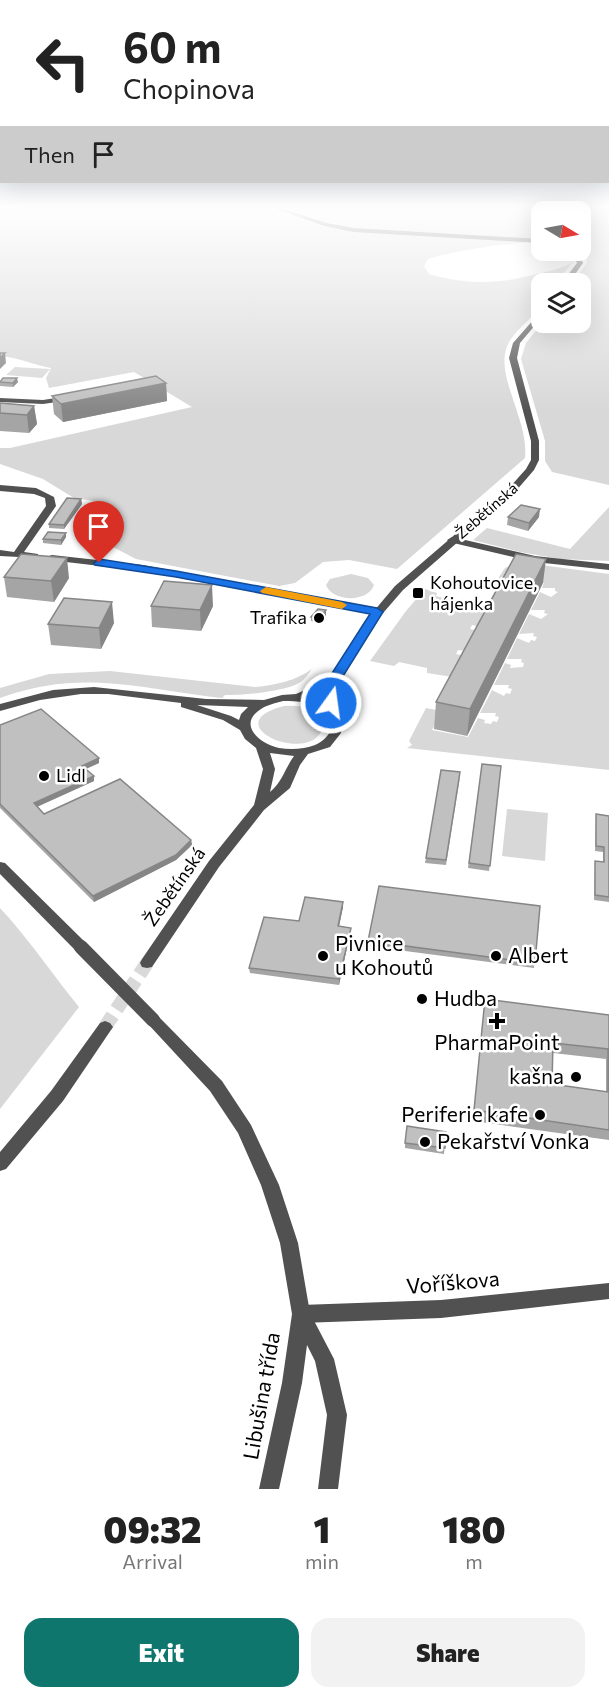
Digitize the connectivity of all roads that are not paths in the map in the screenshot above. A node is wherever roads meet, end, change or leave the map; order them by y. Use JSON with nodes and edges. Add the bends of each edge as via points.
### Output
{"nodes":[{"id":1,"x":531,"y":326,"type":"edge"},
{"id":2,"x":75,"y":397,"type":"edge"},
{"id":3,"x":0,"y":400,"type":"edge"},
{"id":4,"x":0,"y":488,"type":"edge"},
{"id":5,"x":452,"y":540,"type":"junction"},
{"id":6,"x":0,"y":553,"type":"edge"},
{"id":7,"x":17,"y":555,"type":"junction"},
{"id":8,"x":609,"y":567,"type":"edge"},
{"id":9,"x":377,"y":612,"type":"junction"},
{"id":10,"x":334,"y":681,"type":"junction"},
{"id":11,"x":298,"y":698,"type":"junction"},
{"id":12,"x":167,"y":699,"type":"junction"},
{"id":13,"x":264,"y":703,"type":"junction"},
{"id":14,"x":0,"y":708,"type":"edge"},
{"id":15,"x":332,"y":710,"type":"junction"},
{"id":16,"x":243,"y":727,"type":"junction"},
{"id":17,"x":262,"y":747,"type":"junction"},
{"id":18,"x":303,"y":752,"type":"junction"},
{"id":19,"x":259,"y":807,"type":"junction"},
{"id":20,"x":0,"y":866,"type":"edge"},
{"id":21,"x":147,"y":963,"type":"tunnel mouth"},
{"id":22,"x":105,"y":1027,"type":"tunnel mouth"},
{"id":23,"x":0,"y":1164,"type":"edge"},
{"id":24,"x":609,"y":1291,"type":"edge"},
{"id":25,"x":301,"y":1314,"type":"junction"},
{"id":26,"x":269,"y":1489,"type":"edge"},
{"id":27,"x":328,"y":1489,"type":"edge"}],
"edges":[{"from":1,"to":5,"type":"street","name":"Žebětínská","via":[[517,343],[513,358],[535,441],[533,464],[512,490]]},
{"from":2,"to":3,"type":"street","via":[[43,402]]},
{"from":4,"to":7,"type":"street","via":[[36,491],[49,497],[51,506]]},
{"from":5,"to":8,"type":"street","via":[[535,559]]},
{"from":5,"to":9,"type":"street","name":"Žebětínská"},
{"from":6,"to":7,"type":"street"},
{"from":7,"to":9,"type":"street","via":[[143,568]]},
{"from":9,"to":10,"type":"street","name":"Žebětínská"},
{"from":10,"to":11,"type":"street"},
{"from":10,"to":15,"type":"street","name":"Žebětínská"},
{"from":11,"to":13,"type":"street"},
{"from":11,"to":15,"type":"street","via":[[316,701]]},
{"from":12,"to":13,"type":"street"},
{"from":12,"to":14,"type":"street","via":[[84,691],[45,695]]},
{"from":12,"to":16,"type":"street"},
{"from":13,"to":16,"type":"street","via":[[247,714]]},
{"from":15,"to":18,"type":"street","via":[[339,723],[336,735]]},
{"from":16,"to":17,"type":"street","via":[[249,739]]},
{"from":17,"to":18,"type":"street"},
{"from":17,"to":19,"type":"street","name":"Žebětínská","via":[[269,769]]},
{"from":18,"to":19,"type":"street","name":"Žebětínská","via":[[286,785]]},
{"from":19,"to":21,"type":"street","name":"Žebětínská","via":[[207,873]]},
{"from":20,"to":25,"type":"street","bridge":true,"via":[[216,1086],[259,1157],[289,1243]]},
{"from":22,"to":23,"type":"street","via":[[57,1096]]},
{"from":24,"to":25,"type":"street","name":"Voříškova","via":[[441,1309]]},
{"from":25,"to":26,"type":"street","name":"Libušina třída","via":[[292,1383]]},
{"from":25,"to":27,"type":"street","name":"Libušina třída","via":[[324,1359],[338,1415]]}]}
